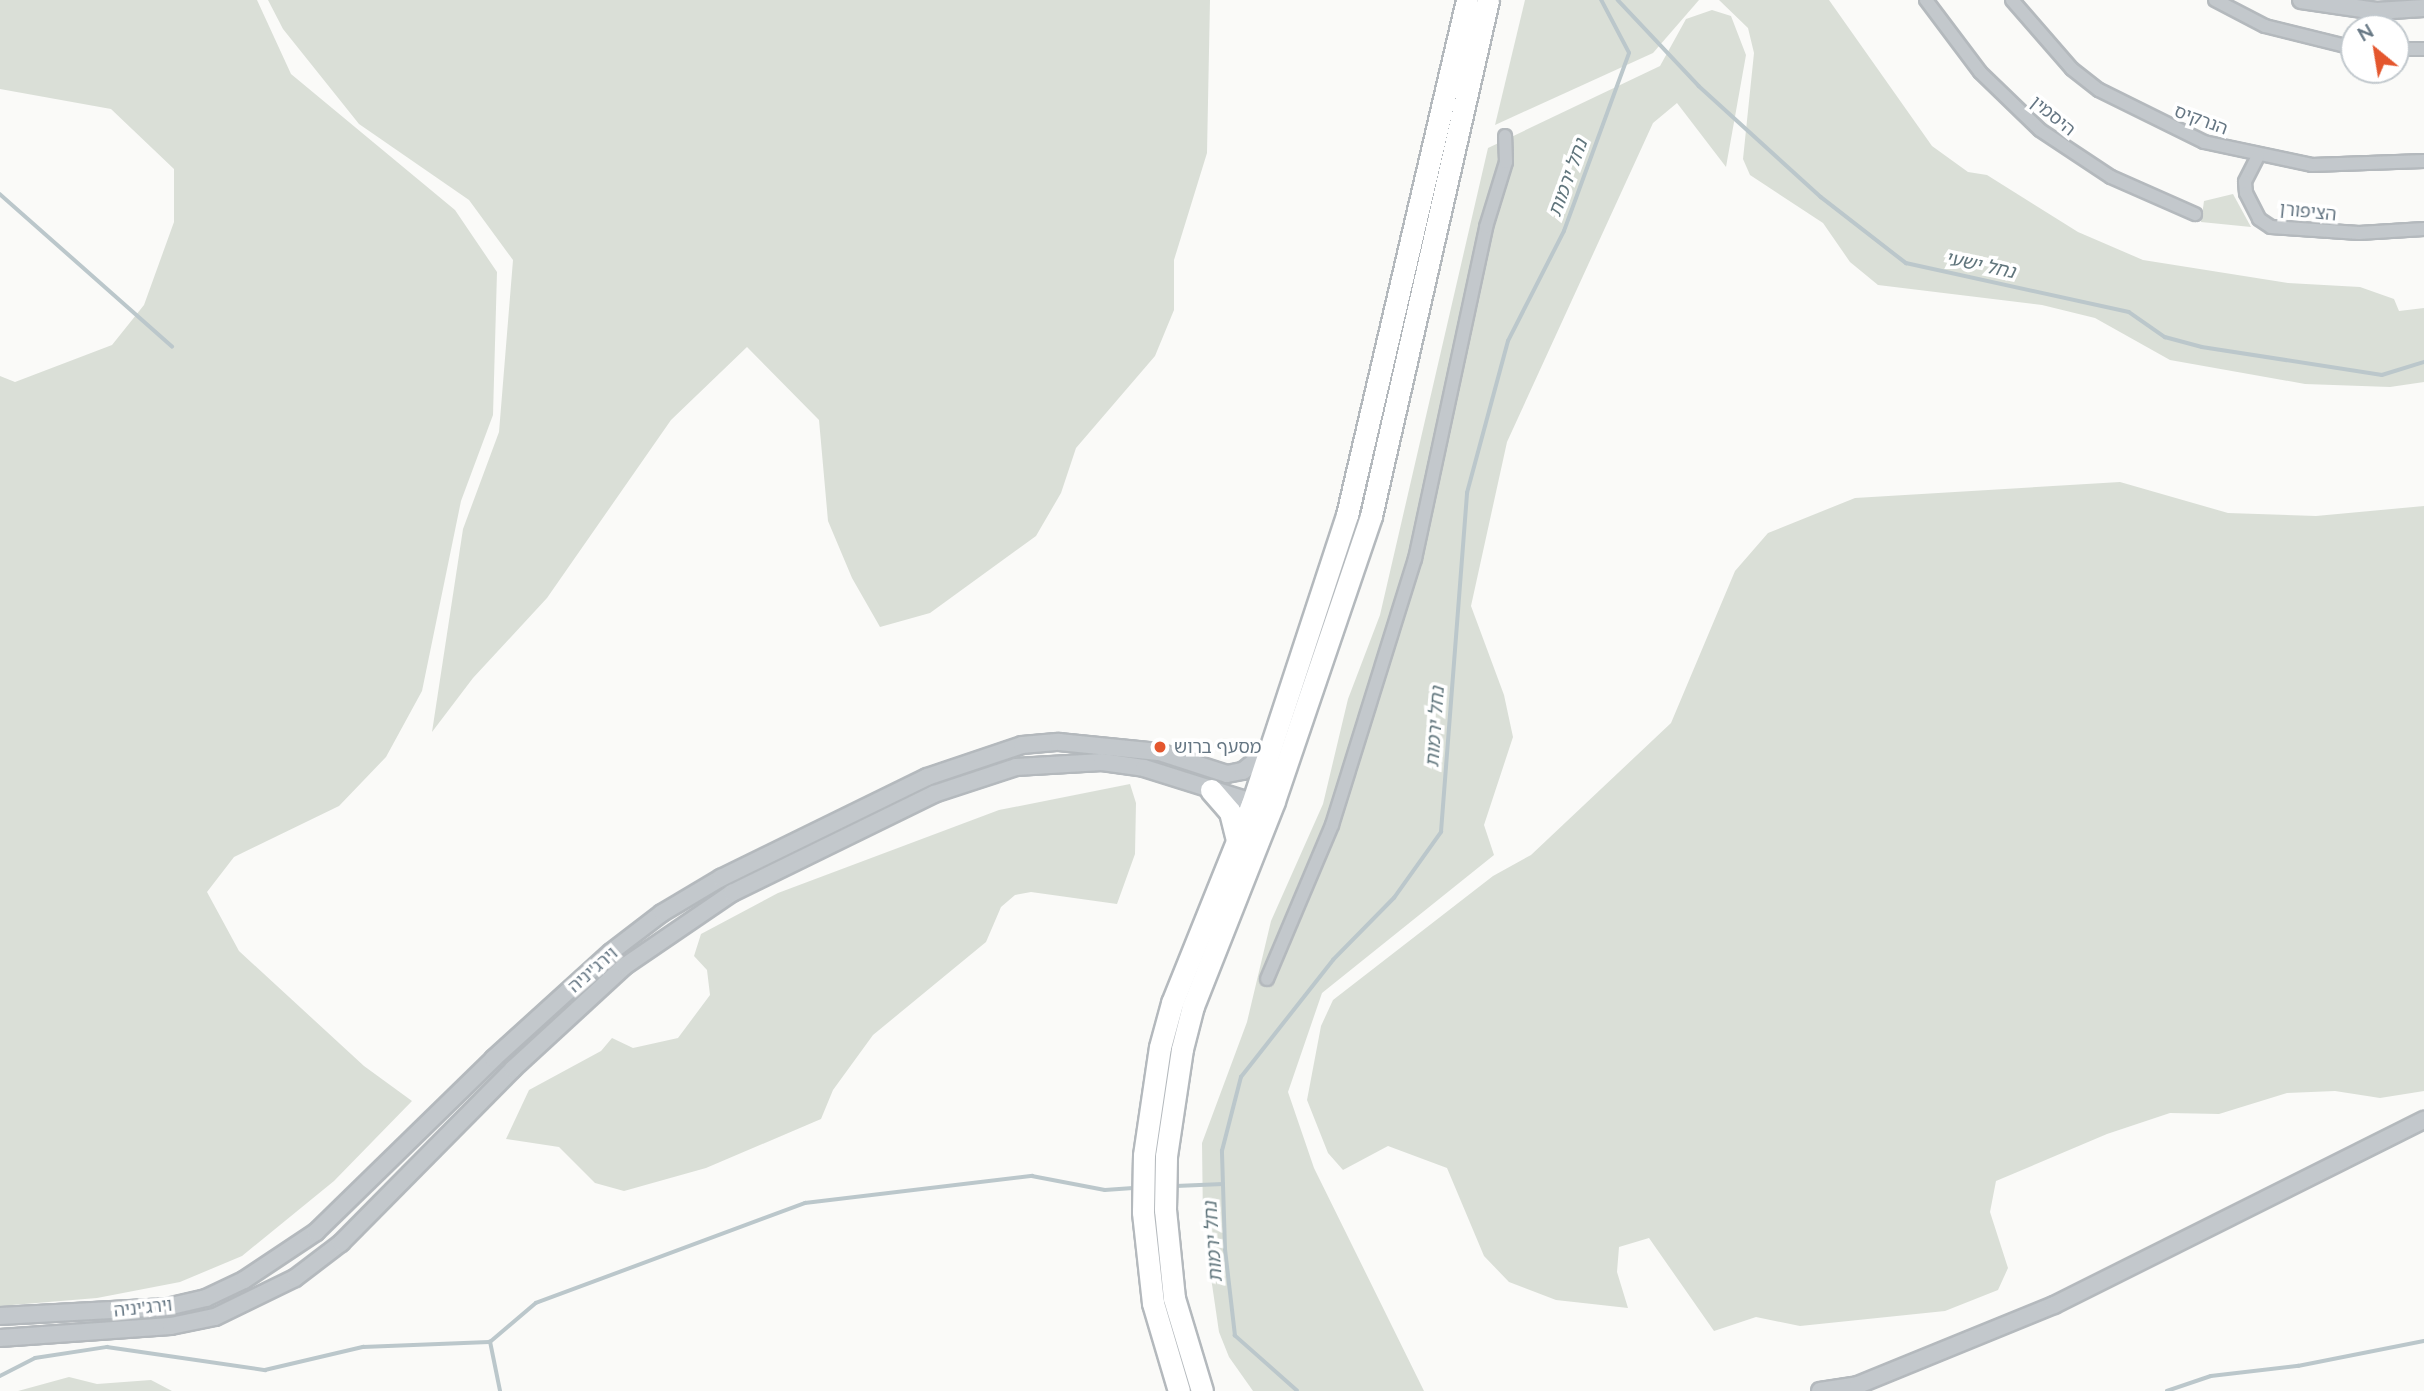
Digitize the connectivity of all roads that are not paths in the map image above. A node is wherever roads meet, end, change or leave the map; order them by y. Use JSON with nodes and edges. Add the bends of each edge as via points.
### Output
{"nodes":[{"id":1,"x":1467,"y":0,"type":"edge"},
{"id":2,"x":1488,"y":0,"type":"edge"},
{"id":3,"x":2012,"y":0,"type":"edge"},
{"id":4,"x":2215,"y":0,"type":"edge"},
{"id":5,"x":2301,"y":0,"type":"edge"},
{"id":6,"x":1931,"y":2,"type":"edge"},
{"id":7,"x":2424,"y":8,"type":"edge"},
{"id":8,"x":2340,"y":45,"type":"edge"},
{"id":9,"x":1504,"y":136,"type":"dead end"},
{"id":10,"x":2258,"y":156,"type":"junction"},
{"id":11,"x":2424,"y":161,"type":"edge"},
{"id":12,"x":2195,"y":214,"type":"dead end"},
{"id":13,"x":2424,"y":229,"type":"edge"},
{"id":14,"x":1270,"y":749,"type":"junction"},
{"id":15,"x":1211,"y":790,"type":"junction"},
{"id":16,"x":1274,"y":801,"type":"junction"},
{"id":17,"x":1252,"y":804,"type":"junction"},
{"id":18,"x":1237,"y":840,"type":"junction"},
{"id":19,"x":1266,"y":979,"type":"dead end"},
{"id":20,"x":2424,"y":1120,"type":"edge"},
{"id":21,"x":0,"y":1317,"type":"edge"},
{"id":22,"x":0,"y":1338,"type":"edge"},
{"id":23,"x":1180,"y":1391,"type":"edge"},
{"id":24,"x":1202,"y":1391,"type":"edge"},
{"id":25,"x":1820,"y":1391,"type":"edge"}],
"edges":[{"from":1,"to":14,"type":"highway","via":[[1346,515]]},
{"from":2,"to":16,"type":"highway","via":[[1371,516]]},
{"from":3,"to":10,"type":"street","name":"הנרקיס","via":[[2071,69],[2099,90],[2170,129]]},
{"from":4,"to":8,"type":"street","via":[[2265,26]]},
{"from":5,"to":7,"type":"street","via":[[2376,11]]},
{"from":6,"to":12,"type":"street","name":"היסמין","via":[[1980,72],[2040,130],[2111,177]]},
{"from":9,"to":19,"type":"street","via":[[1506,162],[1486,227],[1415,559],[1332,825]]},
{"from":10,"to":11,"type":"street","name":"הנרקיס","via":[[2312,165]]},
{"from":10,"to":13,"type":"street","name":"הציפורן","via":[[2245,182],[2246,193],[2259,219],[2271,227],[2359,233]]},
{"from":14,"to":17,"type":"highway"},
{"from":14,"to":21,"type":"street","name":"וירג'יניה","via":[[1243,771],[1227,774],[1159,752],[1059,742],[1021,745],[927,777],[721,878],[662,913],[611,952],[493,1059],[316,1232],[244,1280],[206,1298],[167,1307]]},
{"from":15,"to":17,"type":"street","name":"וירג'יניה"},
{"from":15,"to":18,"type":"highway","via":[[1230,812]]},
{"from":15,"to":22,"type":"street","name":"וירג'יניה","via":[[1125,764],[1051,761],[980,775],[934,794],[732,893],[625,966],[513,1069],[341,1243],[295,1278],[215,1317],[171,1326]]},
{"from":16,"to":17,"type":"street","name":"וירג'יניה"},
{"from":16,"to":24,"type":"highway","via":[[1193,1006],[1166,1156],[1165,1210],[1174,1298]]},
{"from":17,"to":18,"type":"highway"},
{"from":18,"to":23,"type":"highway","via":[[1172,1003],[1152,1092],[1144,1155],[1143,1212],[1153,1303]]},
{"from":20,"to":25,"type":"street","via":[[2054,1305],[1858,1385]]}]}
